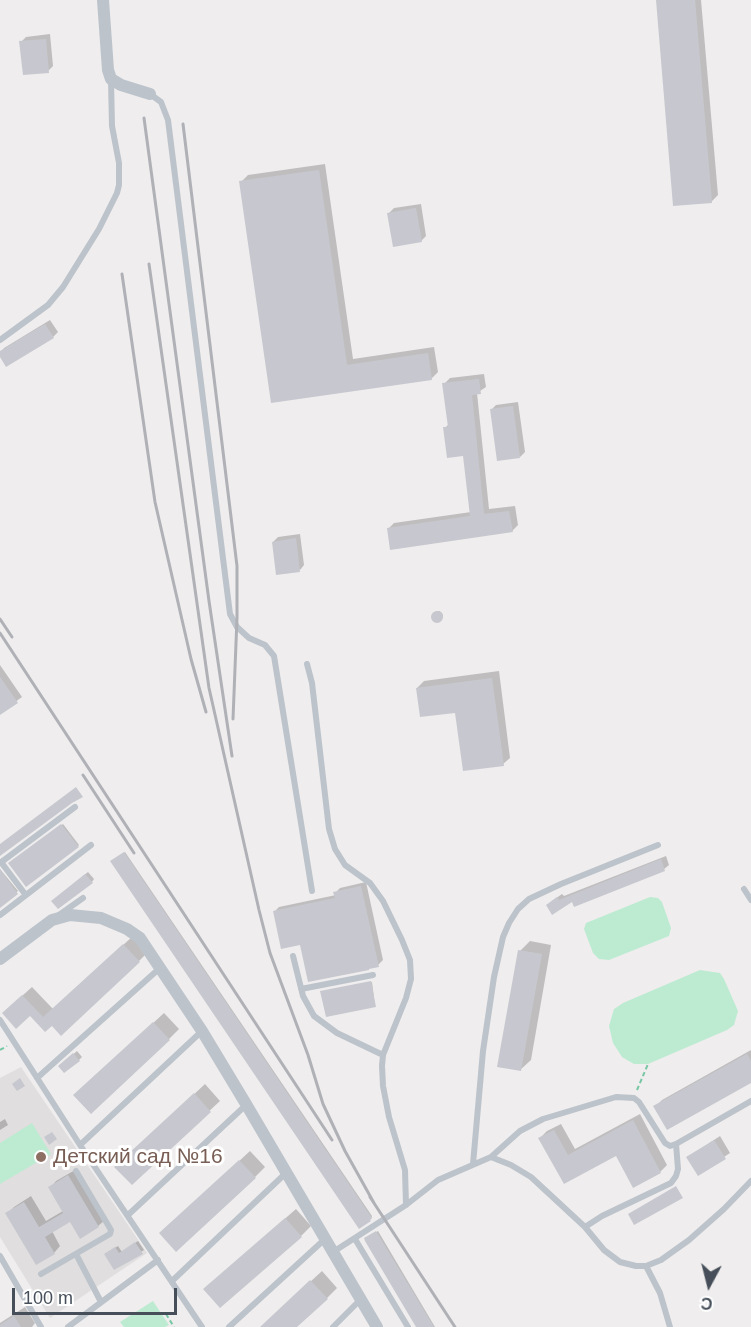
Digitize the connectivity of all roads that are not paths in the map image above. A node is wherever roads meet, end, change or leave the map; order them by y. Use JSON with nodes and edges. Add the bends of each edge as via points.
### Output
{"nodes":[{"id":1,"x":103,"y":0,"type":"edge"},
{"id":2,"x":111,"y":79,"type":"junction"},
{"id":3,"x":150,"y":94,"type":"joint"},
{"id":4,"x":0,"y":340,"type":"edge"},
{"id":5,"x":307,"y":664,"type":"dead end"},
{"id":6,"x":75,"y":807,"type":"dead end"},
{"id":7,"x":91,"y":845,"type":"dead end"},
{"id":8,"x":658,"y":845,"type":"dead end"},
{"id":9,"x":0,"y":862,"type":"edge"},
{"id":10,"x":744,"y":889,"type":"dead end"},
{"id":11,"x":312,"y":891,"type":"dead end"},
{"id":12,"x":25,"y":894,"type":"junction"},
{"id":13,"x":82,"y":898,"type":"dead end"},
{"id":14,"x":751,"y":900,"type":"edge"},
{"id":15,"x":0,"y":915,"type":"edge"},
{"id":16,"x":52,"y":920,"type":"junction"},
{"id":17,"x":293,"y":956,"type":"dead end"},
{"id":18,"x":0,"y":959,"type":"edge"},
{"id":19,"x":161,"y":967,"type":"junction"},
{"id":20,"x":372,"y":975,"type":"dead end"},
{"id":21,"x":301,"y":989,"type":"junction"},
{"id":22,"x":0,"y":1020,"type":"edge"},
{"id":23,"x":202,"y":1031,"type":"junction"},
{"id":24,"x":382,"y":1054,"type":"junction"},
{"id":25,"x":37,"y":1078,"type":"junction"},
{"id":26,"x":751,"y":1101,"type":"edge"},
{"id":27,"x":246,"y":1104,"type":"junction"},
{"id":28,"x":676,"y":1144,"type":"junction"},
{"id":29,"x":80,"y":1145,"type":"junction"},
{"id":30,"x":491,"y":1158,"type":"junction"},
{"id":31,"x":473,"y":1164,"type":"junction"},
{"id":32,"x":76,"y":1171,"type":"dead end"},
{"id":33,"x":288,"y":1172,"type":"junction"},
{"id":34,"x":751,"y":1181,"type":"edge"},
{"id":35,"x":406,"y":1205,"type":"junction"},
{"id":36,"x":128,"y":1215,"type":"junction"},
{"id":37,"x":585,"y":1227,"type":"junction"},
{"id":38,"x":325,"y":1239,"type":"junction"},
{"id":39,"x":356,"y":1239,"type":"junction"},
{"id":40,"x":333,"y":1252,"type":"junction"},
{"id":41,"x":76,"y":1254,"type":"junction"},
{"id":42,"x":0,"y":1256,"type":"edge"},
{"id":43,"x":158,"y":1260,"type":"junction"},
{"id":44,"x":646,"y":1266,"type":"junction"},
{"id":45,"x":40,"y":1274,"type":"dead end"},
{"id":46,"x":172,"y":1281,"type":"junction"},
{"id":47,"x":360,"y":1299,"type":"junction"},
{"id":48,"x":101,"y":1302,"type":"junction"},
{"id":49,"x":41,"y":1327,"type":"edge"},
{"id":50,"x":68,"y":1327,"type":"edge"},
{"id":51,"x":202,"y":1327,"type":"edge"},
{"id":52,"x":229,"y":1327,"type":"edge"},
{"id":53,"x":333,"y":1327,"type":"edge"},
{"id":54,"x":377,"y":1327,"type":"edge"},
{"id":55,"x":408,"y":1327,"type":"edge"},
{"id":56,"x":670,"y":1327,"type":"edge"}],
"edges":[{"from":1,"to":2,"type":"street"},
{"from":2,"to":3,"type":"street"},
{"from":2,"to":4,"type":"lane","via":[[112,126],[119,163],[117,193],[63,287],[48,305]]},
{"from":3,"to":11,"type":"lane","via":[[161,102],[168,120],[230,614],[237,627],[265,645],[274,656]]},
{"from":5,"to":24,"type":"lane","via":[[329,830],[335,849],[345,865],[370,884],[383,901],[410,960],[406,998]]},
{"from":6,"to":9,"type":"lane"},
{"from":7,"to":12,"type":"lane"},
{"from":8,"to":31,"type":"lane","via":[[529,899],[508,922],[492,988]]},
{"from":9,"to":12,"type":"lane"},
{"from":10,"to":14,"type":"lane"},
{"from":12,"to":15,"type":"lane"},
{"from":13,"to":16,"type":"lane"},
{"from":16,"to":18,"type":"street"},
{"from":16,"to":19,"type":"street","via":[[70,915],[102,918],[127,928],[140,938]]},
{"from":17,"to":21,"type":"lane"},
{"from":19,"to":23,"type":"street"},
{"from":19,"to":25,"type":"lane"},
{"from":20,"to":21,"type":"lane"},
{"from":21,"to":24,"type":"lane","via":[[314,1016]]},
{"from":22,"to":25,"type":"lane"},
{"from":23,"to":27,"type":"street"},
{"from":23,"to":29,"type":"lane"},
{"from":24,"to":35,"type":"lane","via":[[389,1117],[405,1170]]},
{"from":25,"to":29,"type":"lane"},
{"from":26,"to":28,"type":"lane"},
{"from":27,"to":33,"type":"street"},
{"from":27,"to":36,"type":"lane"},
{"from":28,"to":30,"type":"lane","via":[[665,1143],[634,1098],[616,1097],[543,1119],[520,1131]]},
{"from":28,"to":37,"type":"lane","via":[[678,1169],[671,1183]]},
{"from":29,"to":36,"type":"lane"},
{"from":30,"to":31,"type":"lane"},
{"from":30,"to":37,"type":"lane","via":[[531,1178]]},
{"from":31,"to":35,"type":"lane","via":[[438,1180]]},
{"from":32,"to":41,"type":"lane","via":[[111,1230],[107,1237]]},
{"from":33,"to":38,"type":"street"},
{"from":33,"to":46,"type":"lane"},
{"from":34,"to":44,"type":"lane","via":[[689,1240]]},
{"from":35,"to":39,"type":"lane"},
{"from":36,"to":43,"type":"lane"},
{"from":37,"to":44,"type":"lane","via":[[620,1262]]},
{"from":38,"to":40,"type":"street"},
{"from":38,"to":52,"type":"lane"},
{"from":39,"to":40,"type":"lane"},
{"from":39,"to":55,"type":"lane"},
{"from":40,"to":47,"type":"street"},
{"from":41,"to":45,"type":"lane"},
{"from":41,"to":48,"type":"lane"},
{"from":42,"to":49,"type":"lane"},
{"from":43,"to":46,"type":"lane"},
{"from":43,"to":48,"type":"lane"},
{"from":44,"to":56,"type":"lane","via":[[660,1293]]},
{"from":46,"to":51,"type":"lane"},
{"from":47,"to":53,"type":"lane"},
{"from":47,"to":54,"type":"street"},
{"from":48,"to":50,"type":"lane"}]}
